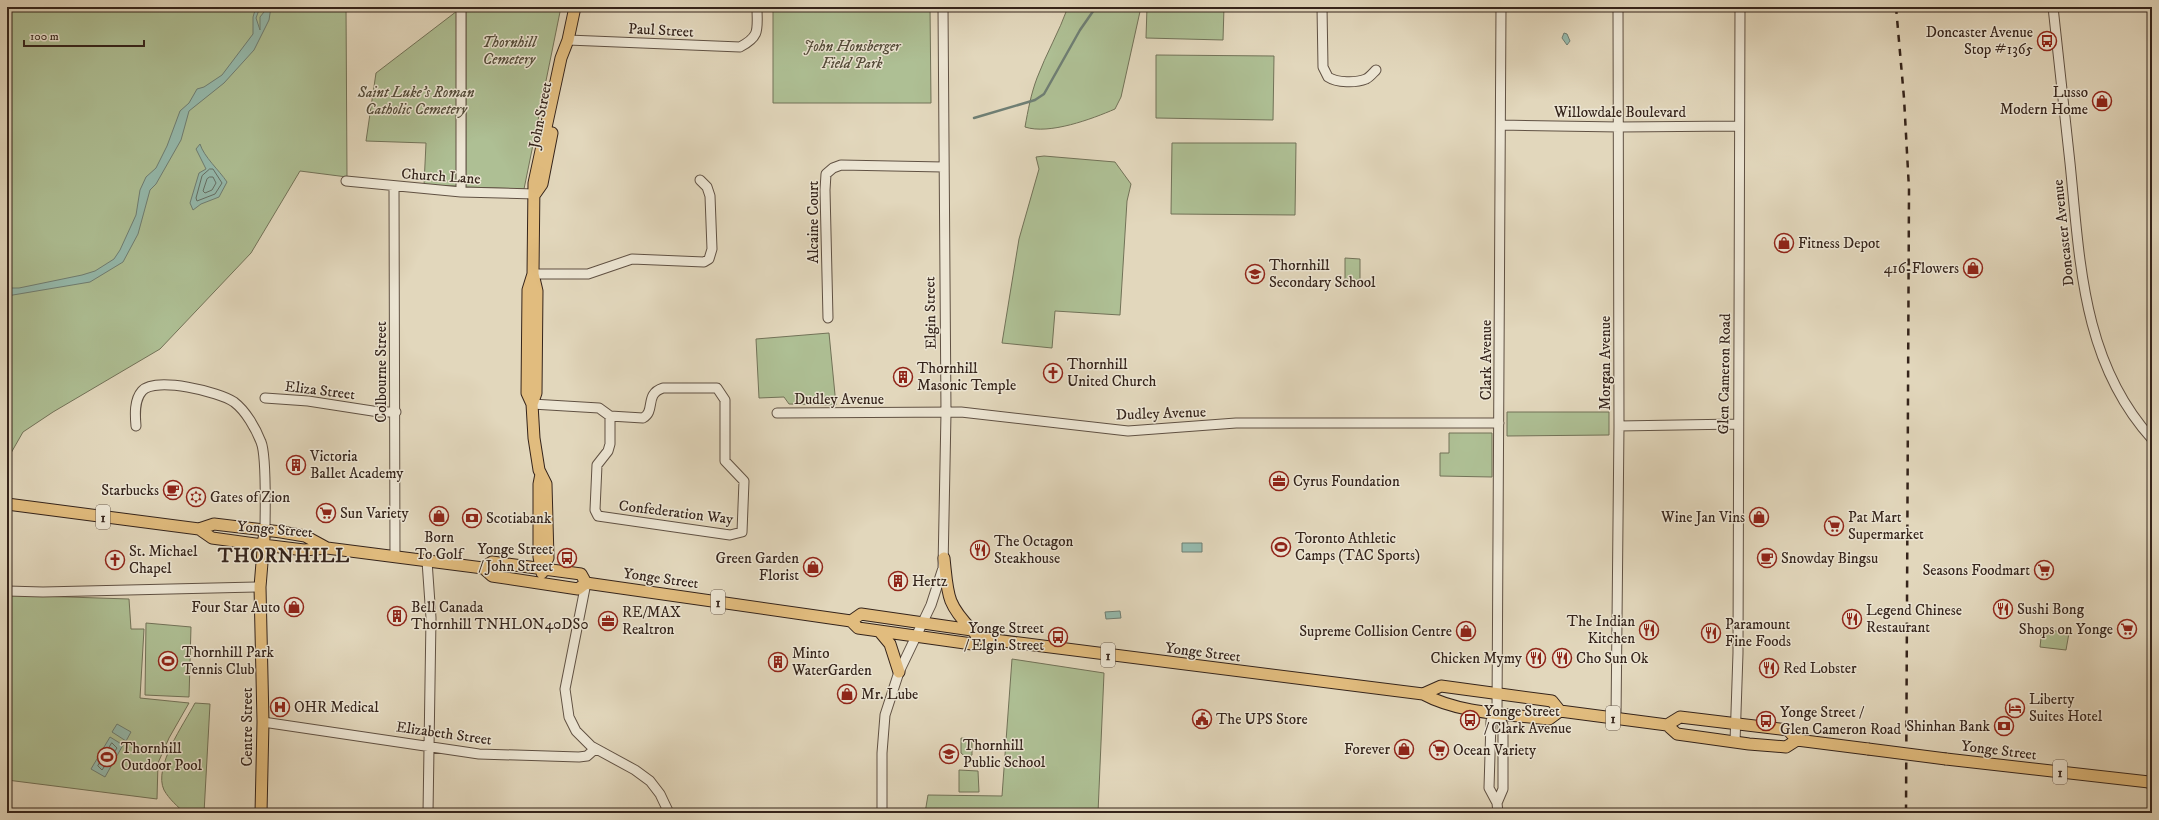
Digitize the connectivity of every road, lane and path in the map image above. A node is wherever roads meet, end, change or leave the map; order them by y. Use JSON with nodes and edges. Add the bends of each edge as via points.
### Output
{"nodes":[{"id":1,"x":461,"y":7,"type":"edge"},
{"id":2,"x":574,"y":7,"type":"edge"},
{"id":3,"x":757,"y":7,"type":"edge"},
{"id":4,"x":943,"y":7,"type":"edge"},
{"id":5,"x":1322,"y":7,"type":"edge"},
{"id":6,"x":1501,"y":7,"type":"edge"},
{"id":7,"x":1618,"y":7,"type":"edge"},
{"id":8,"x":1740,"y":7,"type":"edge"},
{"id":9,"x":2053,"y":7,"type":"edge"},
{"id":10,"x":568,"y":40,"type":"junction"},
{"id":11,"x":1376,"y":70,"type":"dead end"},
{"id":12,"x":1501,"y":125,"type":"junction"},
{"id":13,"x":1740,"y":126,"type":"junction"},
{"id":14,"x":1619,"y":127,"type":"junction"},
{"id":15,"x":943,"y":167,"type":"junction"},
{"id":16,"x":700,"y":180,"type":"dead end"},
{"id":17,"x":346,"y":181,"type":"dead end"},
{"id":18,"x":394,"y":186,"type":"junction"},
{"id":19,"x":461,"y":192,"type":"junction"},
{"id":20,"x":535,"y":194,"type":"junction"},
{"id":21,"x":533,"y":274,"type":"junction"},
{"id":22,"x":828,"y":318,"type":"dead end"},
{"id":23,"x":264,"y":398,"type":"dead end"},
{"id":24,"x":532,"y":404,"type":"junction"},
{"id":25,"x":396,"y":412,"type":"junction"},
{"id":26,"x":777,"y":413,"type":"dead end"},
{"id":27,"x":946,"y":413,"type":"junction"},
{"id":28,"x":610,"y":416,"type":"junction"},
{"id":29,"x":1499,"y":423,"type":"junction"},
{"id":30,"x":1737,"y":424,"type":"junction"},
{"id":31,"x":136,"y":426,"type":"dead end"},
{"id":32,"x":1619,"y":426,"type":"junction"},
{"id":33,"x":2152,"y":439,"type":"edge"},
{"id":34,"x":7,"y":504,"type":"edge"},
{"id":35,"x":199,"y":529,"type":"junction"},
{"id":36,"x":264,"y":530,"type":"junction"},
{"id":37,"x":263,"y":545,"type":"junction"},
{"id":38,"x":327,"y":548,"type":"junction"},
{"id":39,"x":395,"y":557,"type":"junction"},
{"id":40,"x":944,"y":558,"type":"junction"},
{"id":41,"x":427,"y":561,"type":"junction"},
{"id":42,"x":483,"y":568,"type":"junction"},
{"id":43,"x":542,"y":569,"type":"junction"},
{"id":44,"x":586,"y":583,"type":"junction"},
{"id":45,"x":541,"y":584,"type":"junction"},
{"id":46,"x":260,"y":587,"type":"junction"},
{"id":47,"x":7,"y":591,"type":"edge"},
{"id":48,"x":851,"y":621,"type":"junction"},
{"id":49,"x":922,"y":622,"type":"junction"},
{"id":50,"x":880,"y":632,"type":"junction"},
{"id":51,"x":975,"y":634,"type":"junction"},
{"id":52,"x":916,"y":636,"type":"junction"},
{"id":53,"x":899,"y":672,"type":"junction"},
{"id":54,"x":1423,"y":694,"type":"junction"},
{"id":55,"x":1498,"y":694,"type":"junction"},
{"id":56,"x":1560,"y":711,"type":"junction"},
{"id":57,"x":1497,"y":713,"type":"junction"},
{"id":58,"x":1616,"y":718,"type":"junction"},
{"id":59,"x":262,"y":722,"type":"junction"},
{"id":60,"x":1736,"y":723,"type":"junction"},
{"id":61,"x":1667,"y":725,"type":"junction"},
{"id":62,"x":1797,"y":740,"type":"junction"},
{"id":63,"x":1735,"y":742,"type":"junction"},
{"id":64,"x":429,"y":745,"type":"junction"},
{"id":65,"x":595,"y":749,"type":"junction"},
{"id":66,"x":2151,"y":783,"type":"edge"},
{"id":67,"x":1497,"y":803,"type":"junction"},
{"id":68,"x":261,"y":813,"type":"edge"},
{"id":69,"x":428,"y":813,"type":"edge"},
{"id":70,"x":669,"y":813,"type":"edge"},
{"id":71,"x":882,"y":813,"type":"edge"},
{"id":72,"x":1498,"y":813,"type":"edge"}],
"edges":[{"from":1,"to":19,"type":"street"},
{"from":2,"to":10,"type":"main road","name":"John Street"},
{"from":3,"to":10,"type":"street","name":"Paul Street","via":[[757,31],[752,41],[740,47]]},
{"from":4,"to":15,"type":"street","name":"Elgin Street"},
{"from":5,"to":11,"type":"street","via":[[1323,61],[1328,77],[1337,82],[1366,79]]},
{"from":6,"to":12,"type":"street","name":"Clark Avenue"},
{"from":7,"to":14,"type":"street","name":"Morgan Avenue"},
{"from":8,"to":13,"type":"street","name":"Glen Cameron Road"},
{"from":9,"to":33,"type":"street","name":"Doncaster Avenue","via":[[2076,238],[2085,299],[2118,392],[2130,413]]},
{"from":10,"to":20,"type":"main road","name":"John Street","via":[[568,59],[542,184]]},
{"from":12,"to":14,"type":"street","name":"Willowdale Boulevard"},
{"from":12,"to":29,"type":"street","name":"Clark Avenue"},
{"from":13,"to":14,"type":"street","name":"Willowdale Boulevard"},
{"from":13,"to":30,"type":"street","name":"Glen Cameron Road"},
{"from":14,"to":32,"type":"street","name":"Morgan Avenue"},
{"from":15,"to":22,"type":"street","name":"Alcaine Court","via":[[841,165],[826,174]]},
{"from":15,"to":27,"type":"street","name":"Elgin Street"},
{"from":16,"to":21,"type":"street","via":[[707,187],[710,196],[712,249],[709,259],[704,262],[632,259],[588,274]]},
{"from":17,"to":18,"type":"street","name":"Church Lane"},
{"from":18,"to":19,"type":"street","name":"Church Lane"},
{"from":18,"to":25,"type":"street","name":"Colbourne Street"},
{"from":19,"to":20,"type":"street","name":"Church Lane"},
{"from":20,"to":21,"type":"main road","name":"John Street"},
{"from":21,"to":24,"type":"main road","name":"John Street","via":[[537,307],[536,393]]},
{"from":23,"to":25,"type":"street","name":"Eliza Street"},
{"from":24,"to":28,"type":"street","name":"Confederation Way","via":[[599,408]]},
{"from":24,"to":43,"type":"main road","name":"John Street","via":[[534,438],[541,474],[546,484],[548,558]]},
{"from":25,"to":39,"type":"street","name":"Colbourne Street"},
{"from":26,"to":27,"type":"street","name":"Dudley Avenue"},
{"from":27,"to":29,"type":"street","name":"Dudley Avenue","via":[[961,412],[1128,431],[1236,423]]},
{"from":27,"to":40,"type":"street","name":"Elgin Street"},
{"from":28,"to":28,"type":"street","name":"Confederation Way","via":[[610,444],[597,465],[595,510],[598,516],[730,535],[742,532],[744,481],[725,461],[725,400],[720,390],[713,386],[663,388],[651,397],[646,417]]},
{"from":29,"to":55,"type":"street","name":"Clark Avenue"},
{"from":30,"to":32,"type":"street"},
{"from":30,"to":60,"type":"street","name":"Glen Cameron Road"},
{"from":31,"to":36,"type":"street","via":[[135,412],[138,400],[142,391],[153,384],[197,389],[222,396],[235,403],[255,428],[262,444]]},
{"from":32,"to":58,"type":"street","name":"Morgan Avenue"},
{"from":34,"to":35,"type":"main road","name":"Yonge Street","number":"1"},
{"from":35,"to":36,"type":"main road","name":"Yonge Street","number":"1","via":[[214,524]]},
{"from":35,"to":37,"type":"main road","name":"Yonge Street","number":"1","via":[[212,538]]},
{"from":36,"to":37,"type":"main road","name":"Centre Street"},
{"from":36,"to":38,"type":"main road","name":"Yonge Street","number":"1","via":[[305,536]]},
{"from":37,"to":38,"type":"main road","name":"Yonge Street","number":"1","via":[[304,550]]},
{"from":37,"to":46,"type":"main road","name":"Centre Street"},
{"from":38,"to":39,"type":"main road","name":"Yonge Street","number":"1"},
{"from":39,"to":41,"type":"main road","name":"Yonge Street","number":"1"},
{"from":40,"to":49,"type":"street","name":"Elgin Street","via":[[938,587]]},
{"from":40,"to":51,"type":"main road","via":[[948,594],[953,608]]},
{"from":41,"to":42,"type":"main road","name":"Yonge Street","number":"1"},
{"from":41,"to":64,"type":"street","via":[[431,618]]},
{"from":42,"to":43,"type":"main road","name":"Yonge Street","number":"1","via":[[492,562]]},
{"from":42,"to":45,"type":"main road","name":"Yonge Street","number":"1","via":[[492,576]]},
{"from":43,"to":44,"type":"main road","name":"Yonge Street","number":"1","via":[[581,574]]},
{"from":43,"to":45,"type":"main road","name":"John Street"},
{"from":44,"to":45,"type":"main road","name":"Yonge Street","number":"1","via":[[578,589]]},
{"from":44,"to":48,"type":"main road","name":"Yonge Street","number":"1"},
{"from":44,"to":65,"type":"street","via":[[567,677],[566,701],[569,717],[576,731]]},
{"from":46,"to":47,"type":"street"},
{"from":46,"to":59,"type":"main road","name":"Centre Street"},
{"from":48,"to":49,"type":"main road","name":"Yonge Street","number":"1","via":[[861,614]]},
{"from":48,"to":50,"type":"main road","name":"Yonge Street","number":"1","via":[[858,628]]},
{"from":49,"to":51,"type":"main road","name":"Yonge Street","number":"1"},
{"from":49,"to":52,"type":"street","name":"Elgin Street"},
{"from":50,"to":52,"type":"main road","name":"Yonge Street","number":"1"},
{"from":50,"to":53,"type":"main road","via":[[890,644]]},
{"from":51,"to":52,"type":"main road","name":"Yonge Street","number":"1","via":[[972,644]]},
{"from":51,"to":54,"type":"main road","name":"Yonge Street","number":"1"},
{"from":52,"to":53,"type":"street","name":"Elgin Street"},
{"from":53,"to":71,"type":"street","name":"Elgin Street","via":[[883,722]]},
{"from":54,"to":55,"type":"main road","name":"Yonge Street","number":"1","via":[[1441,686]]},
{"from":54,"to":57,"type":"main road","name":"Yonge Street","number":"1","via":[[1439,702]]},
{"from":55,"to":56,"type":"main road","name":"Yonge Street","number":"1","via":[[1552,701]]},
{"from":55,"to":57,"type":"street","name":"Clark Avenue"},
{"from":56,"to":57,"type":"main road","name":"Yonge Street","number":"1","via":[[1549,719]]},
{"from":56,"to":58,"type":"main road","name":"Yonge Street","number":"1"},
{"from":57,"to":67,"type":"street","via":[[1503,725],[1503,789]]},
{"from":57,"to":67,"type":"street","via":[[1491,722],[1489,788]]},
{"from":58,"to":61,"type":"main road","name":"Yonge Street","number":"1"},
{"from":59,"to":64,"type":"street","name":"Elizabeth Street"},
{"from":59,"to":68,"type":"main road","name":"Centre Street"},
{"from":60,"to":61,"type":"main road","name":"Yonge Street","number":"1","via":[[1680,717]]},
{"from":60,"to":62,"type":"main road","name":"Yonge Street","number":"1","via":[[1788,730]]},
{"from":60,"to":63,"type":"street","name":"Glen Cameron Road"},
{"from":61,"to":63,"type":"main road","name":"Yonge Street","number":"1","via":[[1677,734]]},
{"from":62,"to":63,"type":"main road","name":"Yonge Street","number":"1","via":[[1786,747]]},
{"from":62,"to":66,"type":"main road","name":"Yonge Street","number":"1","bridge":true},
{"from":64,"to":65,"type":"street","name":"Elizabeth Street","via":[[479,754],[552,757],[587,756]]},
{"from":64,"to":69,"type":"street"},
{"from":65,"to":70,"type":"street","via":[[650,781]]},
{"from":67,"to":72,"type":"street"}]}
